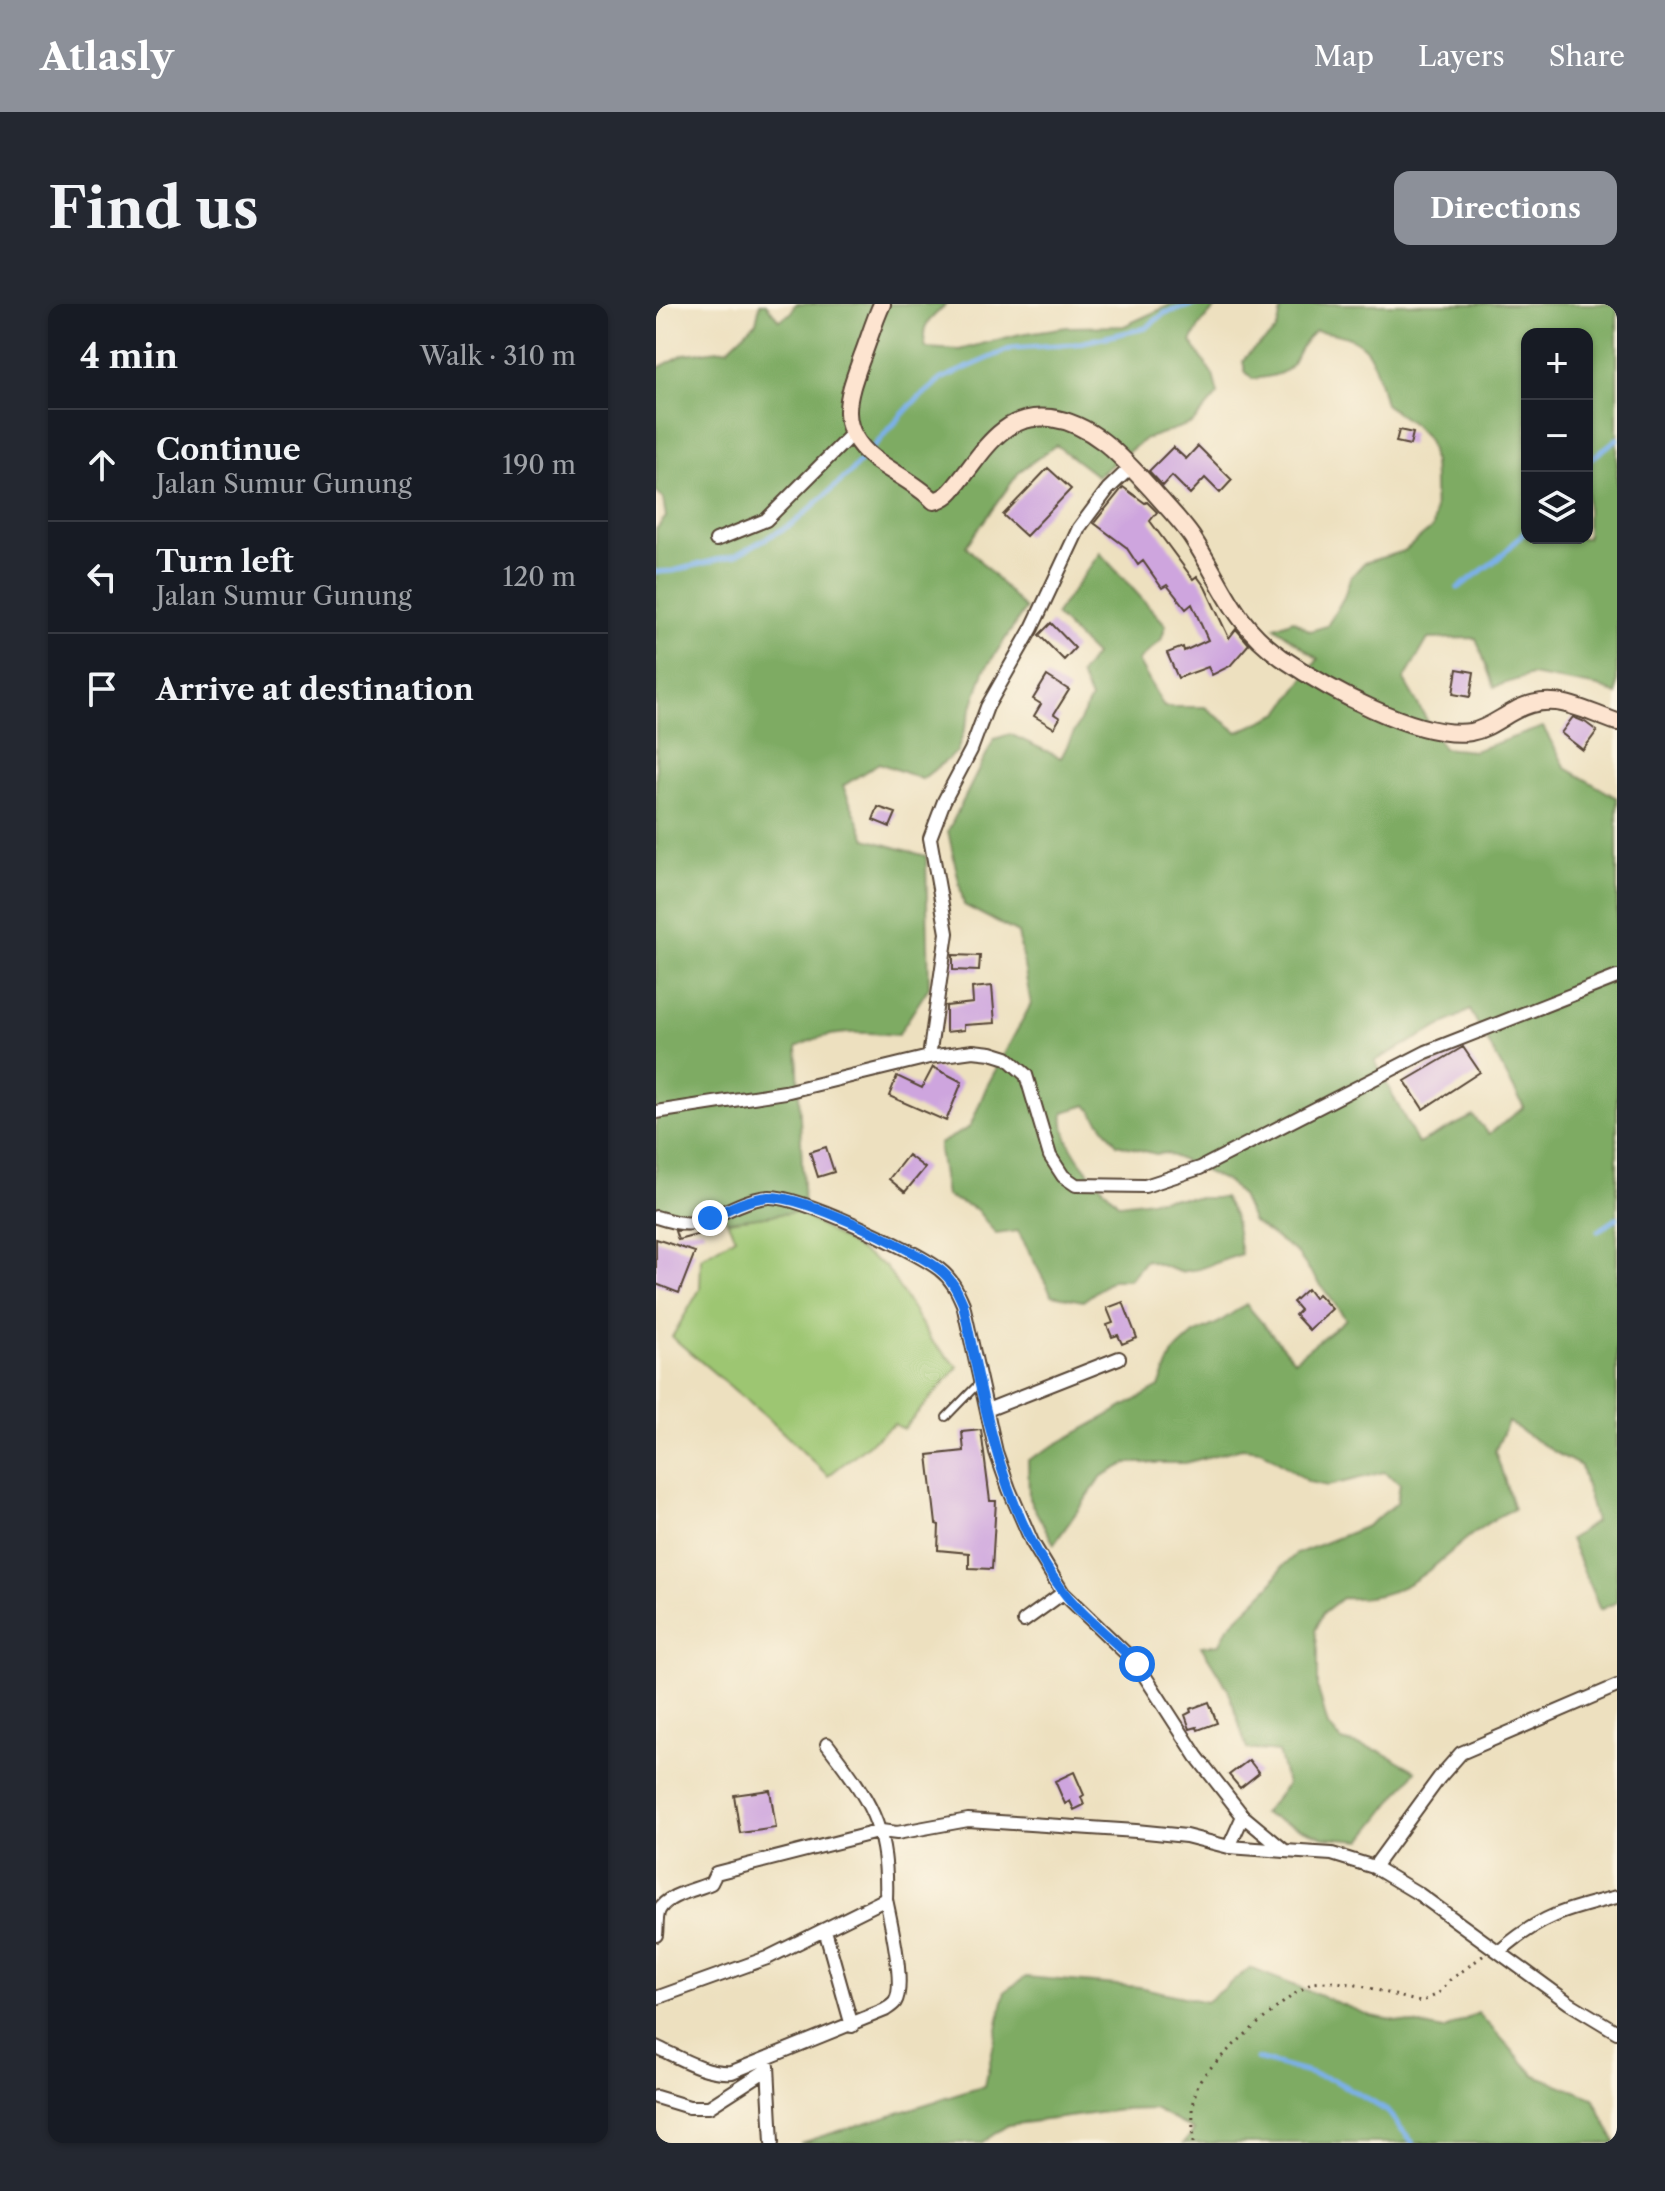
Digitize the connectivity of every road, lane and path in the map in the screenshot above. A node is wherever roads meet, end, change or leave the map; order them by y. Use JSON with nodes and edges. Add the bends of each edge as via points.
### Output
{"nodes":[{"id":1,"x":882,"y":304,"type":"edge"},
{"id":2,"x":852,"y":434,"type":"junction"},
{"id":3,"x":1131,"y":467,"type":"junction"},
{"id":4,"x":716,"y":540,"type":"dead end"},
{"id":5,"x":1617,"y":722,"type":"edge"},
{"id":6,"x":1617,"y":977,"type":"edge"},
{"id":7,"x":929,"y":1057,"type":"junction"},
{"id":8,"x":656,"y":1112,"type":"edge"},
{"id":9,"x":656,"y":1217,"type":"edge"},
{"id":10,"x":1119,"y":1358,"type":"dead end"},
{"id":11,"x":980,"y":1382,"type":"junction"},
{"id":12,"x":987,"y":1410,"type":"junction"},
{"id":13,"x":946,"y":1417,"type":"dead end"},
{"id":14,"x":1063,"y":1593,"type":"junction"},
{"id":15,"x":1024,"y":1621,"type":"dead end"},
{"id":16,"x":1617,"y":1686,"type":"edge"},
{"id":17,"x":827,"y":1744,"type":"dead end"},
{"id":18,"x":1243,"y":1816,"type":"junction"},
{"id":19,"x":881,"y":1831,"type":"junction"},
{"id":20,"x":1229,"y":1847,"type":"junction"},
{"id":21,"x":1285,"y":1851,"type":"junction"},
{"id":22,"x":1374,"y":1867,"type":"junction"},
{"id":23,"x":1617,"y":1897,"type":"edge"},
{"id":24,"x":886,"y":1899,"type":"junction"},
{"id":25,"x":825,"y":1930,"type":"junction"},
{"id":26,"x":656,"y":1935,"type":"edge"},
{"id":27,"x":1495,"y":1948,"type":"junction"},
{"id":28,"x":656,"y":1998,"type":"edge"},
{"id":29,"x":852,"y":2026,"type":"junction"},
{"id":30,"x":1617,"y":2032,"type":"edge"},
{"id":31,"x":656,"y":2047,"type":"edge"},
{"id":32,"x":768,"y":2064,"type":"junction"},
{"id":33,"x":656,"y":2097,"type":"edge"},
{"id":34,"x":772,"y":2143,"type":"edge"},
{"id":35,"x":1193,"y":2143,"type":"edge"}],
"edges":[{"from":1,"to":2,"type":"street","via":[[849,394]]},
{"from":2,"to":3,"type":"street","via":[[934,501],[942,499],[1007,426],[1029,419],[1053,419],[1086,431]]},
{"from":2,"to":4,"type":"street","via":[[766,520]]},
{"from":3,"to":5,"type":"street","via":[[1192,536],[1246,626],[1281,657],[1356,702],[1453,733],[1488,727],[1547,699]]},
{"from":3,"to":7,"type":"street","via":[[1079,528],[987,707],[930,838],[947,933]]},
{"from":6,"to":7,"type":"street","via":[[1426,1052],[1200,1168],[1145,1186],[1076,1185],[1063,1176],[1050,1156],[1026,1075],[1007,1058],[973,1051]]},
{"from":7,"to":8,"type":"street","via":[[785,1092]]},
{"from":9,"to":11,"type":"street","via":[[690,1223],[769,1197],[803,1203],[883,1238],[938,1268],[954,1283]]},
{"from":10,"to":12,"type":"street"},
{"from":11,"to":12,"type":"street"},
{"from":11,"to":13,"type":"lane"},
{"from":12,"to":14,"type":"street","via":[[1009,1489],[1032,1542]]},
{"from":14,"to":15,"type":"street"},
{"from":14,"to":18,"type":"street","via":[[1137,1664]]},
{"from":16,"to":22,"type":"street","via":[[1461,1753]]},
{"from":17,"to":19,"type":"street","via":[[863,1791]]},
{"from":18,"to":20,"type":"street"},
{"from":18,"to":21,"type":"street"},
{"from":19,"to":20,"type":"street","via":[[968,1820],[1186,1836]]},
{"from":19,"to":24,"type":"street"},
{"from":19,"to":26,"type":"street","via":[[716,1873],[711,1883],[662,1906]]},
{"from":20,"to":21,"type":"street"},
{"from":21,"to":22,"type":"street","via":[[1332,1854]]},
{"from":22,"to":27,"type":"street"},
{"from":23,"to":27,"type":"street","via":[[1550,1915]]},
{"from":24,"to":25,"type":"street"},
{"from":24,"to":29,"type":"street","via":[[898,1994],[894,2004]]},
{"from":25,"to":28,"type":"street","via":[[767,1958]]},
{"from":25,"to":29,"type":"street"},
{"from":27,"to":30,"type":"street"},
{"from":27,"to":35,"type":"path","via":[[1421,2002],[1343,1981],[1309,1984],[1271,2012],[1200,2081]]},
{"from":29,"to":32,"type":"street"},
{"from":31,"to":32,"type":"street","via":[[719,2073]]},
{"from":32,"to":33,"type":"street","via":[[709,2107]]},
{"from":32,"to":34,"type":"street"}]}
